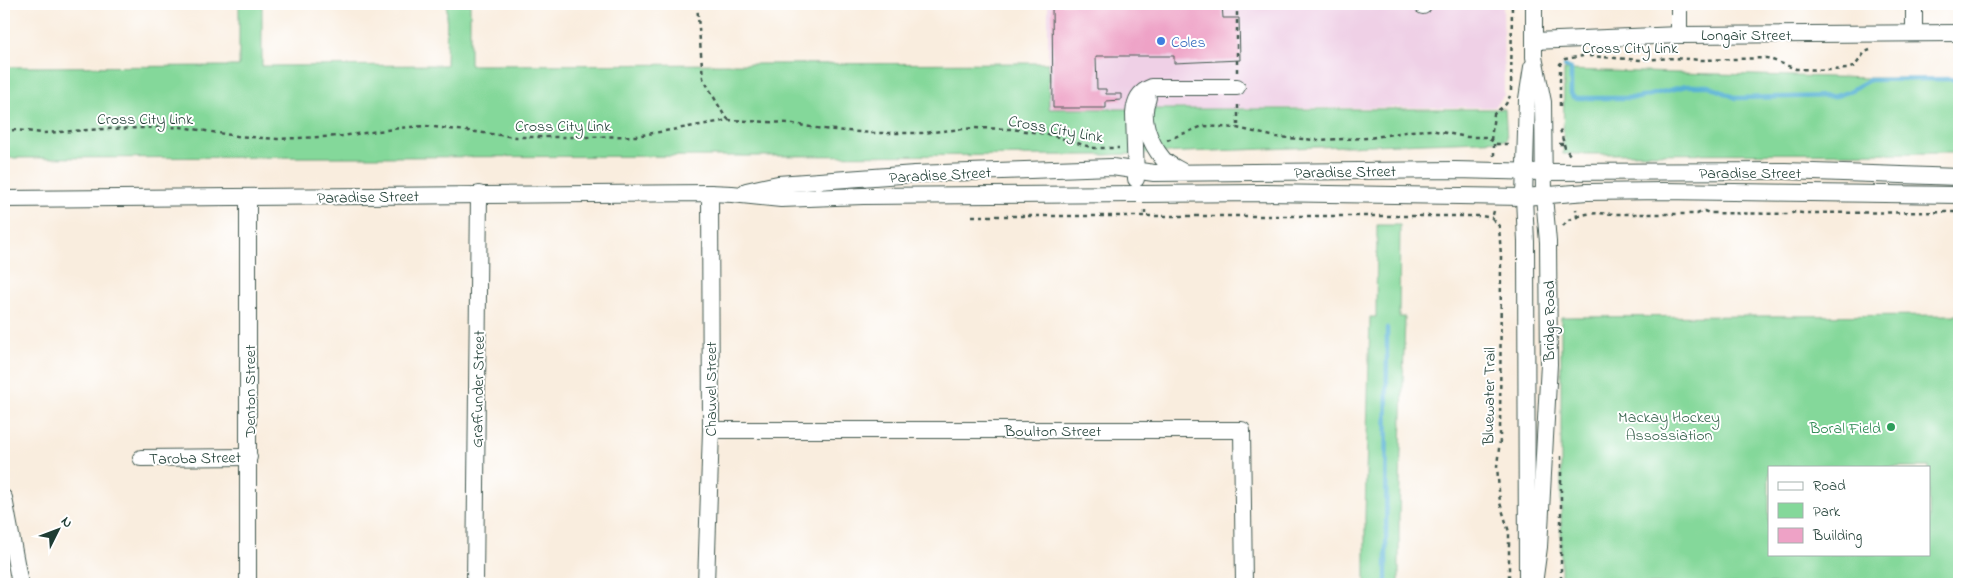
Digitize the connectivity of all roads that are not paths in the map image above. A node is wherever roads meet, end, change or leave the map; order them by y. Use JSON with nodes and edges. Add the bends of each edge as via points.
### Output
{"nodes":[{"id":1,"x":1534,"y":4,"type":"edge"},
{"id":2,"x":1679,"y":4,"type":"edge"},
{"id":3,"x":1914,"y":4,"type":"edge"},
{"id":4,"x":1914,"y":33,"type":"junction"},
{"id":5,"x":1959,"y":33,"type":"edge"},
{"id":6,"x":1679,"y":35,"type":"junction"},
{"id":7,"x":1534,"y":49,"type":"junction"},
{"id":8,"x":1237,"y":83,"type":"road end"},
{"id":9,"x":1157,"y":87,"type":"junction"},
{"id":10,"x":1136,"y":170,"type":"junction"},
{"id":11,"x":1185,"y":172,"type":"junction"},
{"id":12,"x":1525,"y":172,"type":"junction"},
{"id":13,"x":1543,"y":172,"type":"junction"},
{"id":14,"x":1959,"y":178,"type":"edge"},
{"id":15,"x":710,"y":193,"type":"junction"},
{"id":16,"x":479,"y":194,"type":"junction"},
{"id":17,"x":732,"y":194,"type":"junction"},
{"id":18,"x":1136,"y":194,"type":"junction"},
{"id":19,"x":1959,"y":195,"type":"edge"},
{"id":20,"x":1544,"y":196,"type":"junction"},
{"id":21,"x":1524,"y":197,"type":"junction"},
{"id":22,"x":4,"y":199,"type":"edge"},
{"id":23,"x":248,"y":199,"type":"junction"},
{"id":24,"x":711,"y":430,"type":"junction"},
{"id":25,"x":249,"y":457,"type":"junction"},
{"id":26,"x":140,"y":458,"type":"dead end"},
{"id":27,"x":4,"y":498,"type":"edge"},
{"id":28,"x":20,"y":584,"type":"edge"},
{"id":29,"x":248,"y":584,"type":"edge"},
{"id":30,"x":475,"y":584,"type":"edge"},
{"id":31,"x":706,"y":584,"type":"edge"},
{"id":32,"x":1244,"y":584,"type":"edge"},
{"id":33,"x":1527,"y":584,"type":"edge"},
{"id":34,"x":1534,"y":584,"type":"edge"}],
"edges":[{"from":1,"to":7,"type":"street","name":"Bridge Road"},
{"from":2,"to":6,"type":"street"},
{"from":3,"to":4,"type":"street"},
{"from":4,"to":5,"type":"street","name":"Longair Street"},
{"from":4,"to":6,"type":"street","name":"Longair Street"},
{"from":6,"to":7,"type":"street","name":"Longair Street"},
{"from":7,"to":12,"type":"street","name":"Bridge Road","via":[[1527,99]]},
{"from":7,"to":13,"type":"street","name":"Bridge Road","via":[[1543,102]]},
{"from":8,"to":9,"type":"street"},
{"from":9,"to":10,"type":"street","via":[[1144,90],[1134,105]]},
{"from":9,"to":11,"type":"street","via":[[1147,99],[1146,125],[1164,161]]},
{"from":10,"to":11,"type":"street","name":"Paradise Street"},
{"from":10,"to":17,"type":"street","name":"Paradise Street","via":[[1112,167],[915,174],[778,184]]},
{"from":10,"to":18,"type":"street"},
{"from":11,"to":12,"type":"street","name":"Paradise Street"},
{"from":12,"to":13,"type":"street","name":"Paradise Street"},
{"from":12,"to":21,"type":"street","name":"Bridge Road"},
{"from":13,"to":14,"type":"street","name":"Paradise Street","via":[[1786,171]]},
{"from":13,"to":20,"type":"street","name":"Bridge Road"},
{"from":15,"to":16,"type":"street","name":"Paradise Street"},
{"from":15,"to":17,"type":"street","name":"Paradise Street"},
{"from":15,"to":24,"type":"street","name":"Chauvel Street"},
{"from":16,"to":23,"type":"street","name":"Paradise Street"},
{"from":16,"to":30,"type":"street","name":"Graffunder Street"},
{"from":17,"to":18,"type":"street","name":"Paradise Street","via":[[781,199]]},
{"from":18,"to":21,"type":"street","name":"Paradise Street"},
{"from":19,"to":20,"type":"street","name":"Paradise Street","via":[[1719,191],[1587,192]]},
{"from":20,"to":21,"type":"street","name":"Paradise Street"},
{"from":20,"to":34,"type":"street","name":"Bridge Road","via":[[1548,242],[1549,364]]},
{"from":21,"to":33,"type":"street","name":"Bridge Road"},
{"from":22,"to":23,"type":"street","name":"Paradise Street"},
{"from":23,"to":25,"type":"street","name":"Denton Street"},
{"from":24,"to":31,"type":"street","name":"Chauvel Street"},
{"from":24,"to":32,"type":"street","name":"Boulton Street","via":[[1242,430]]},
{"from":25,"to":26,"type":"street","name":"Taroba Street"},
{"from":25,"to":29,"type":"street","name":"Denton Street"},
{"from":27,"to":28,"type":"street"}]}
